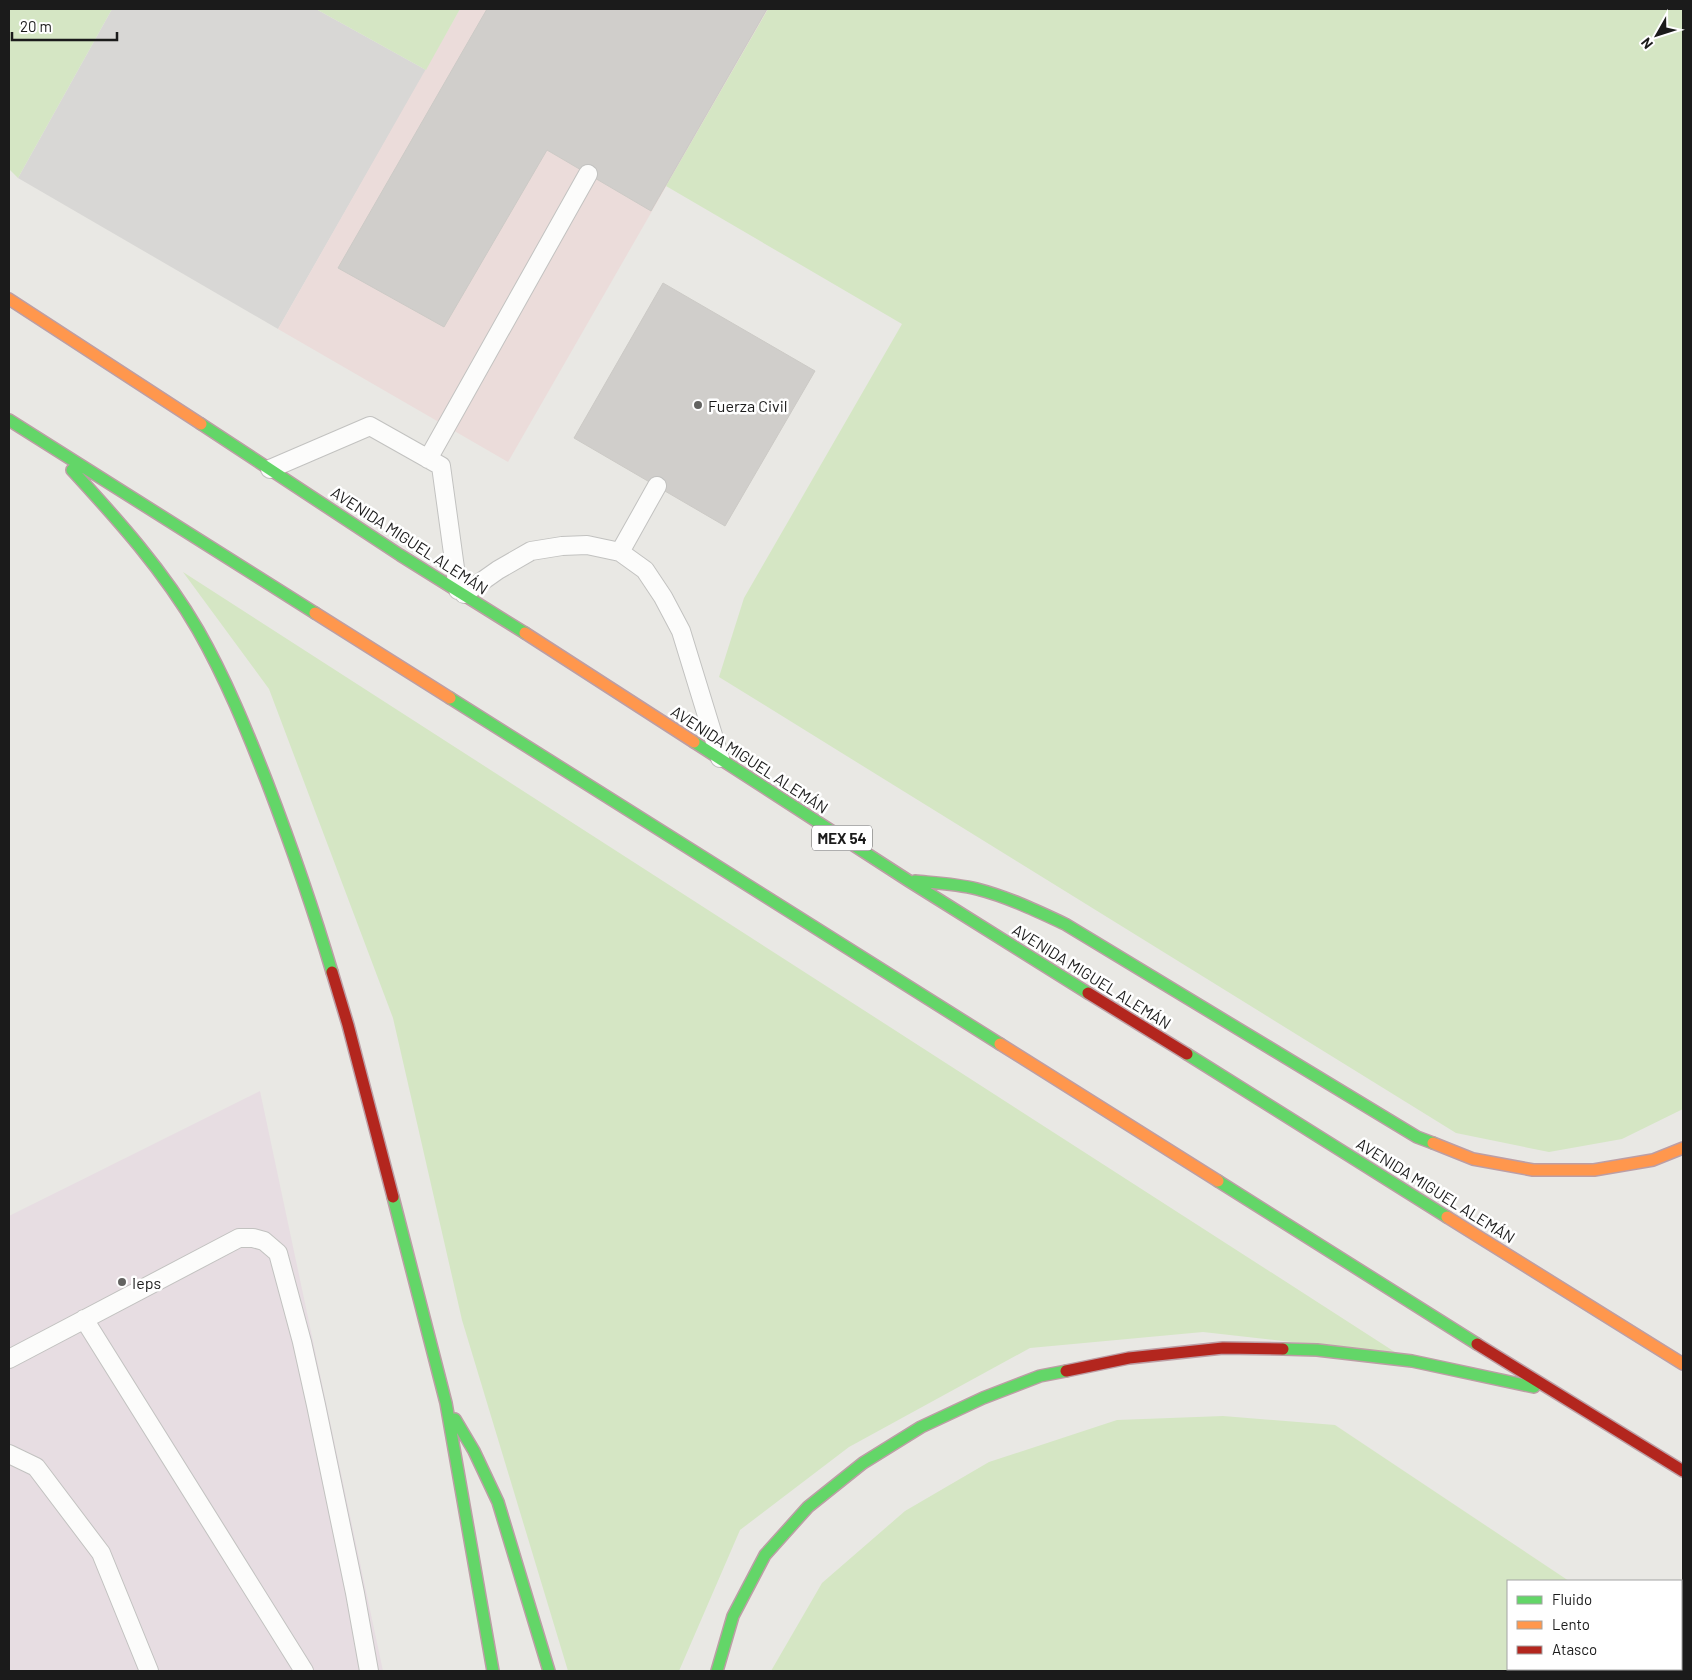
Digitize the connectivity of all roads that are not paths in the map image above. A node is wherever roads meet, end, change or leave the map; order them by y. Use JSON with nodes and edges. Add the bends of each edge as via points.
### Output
{"nodes":[{"id":1,"x":588,"y":174,"type":"dead end"},
{"id":2,"x":9,"y":299,"type":"edge"},
{"id":3,"x":9,"y":420,"type":"edge"},
{"id":4,"x":47,"y":444,"type":"junction"},
{"id":5,"x":428,"y":459,"type":"junction"},
{"id":6,"x":270,"y":469,"type":"junction"},
{"id":7,"x":657,"y":486,"type":"dead end"},
{"id":8,"x":620,"y":552,"type":"junction"},
{"id":9,"x":461,"y":592,"type":"junction"},
{"id":10,"x":720,"y":758,"type":"junction"},
{"id":11,"x":909,"y":880,"type":"junction"},
{"id":12,"x":1683,"y":1148,"type":"edge"},
{"id":13,"x":84,"y":1320,"type":"junction"},
{"id":14,"x":9,"y":1358,"type":"edge"},
{"id":15,"x":1683,"y":1364,"type":"edge"},
{"id":16,"x":1552,"y":1392,"type":"junction"},
{"id":17,"x":446,"y":1402,"type":"junction"},
{"id":18,"x":9,"y":1454,"type":"edge"},
{"id":19,"x":1683,"y":1471,"type":"edge"},
{"id":20,"x":149,"y":1671,"type":"edge"},
{"id":21,"x":304,"y":1671,"type":"edge"},
{"id":22,"x":369,"y":1671,"type":"edge"},
{"id":23,"x":493,"y":1671,"type":"edge"},
{"id":24,"x":549,"y":1671,"type":"edge"},
{"id":25,"x":717,"y":1671,"type":"edge"}],
"edges":[{"from":1,"to":5,"type":"lane"},
{"from":2,"to":6,"type":"highway","name":"AVENIDA MIGUEL ALEMÁN","number":"MEX 54"},
{"from":3,"to":4,"type":"highway"},
{"from":4,"to":16,"type":"highway"},
{"from":4,"to":17,"type":"highway","via":[[129,532],[165,580],[216,664],[254,749],[317,920],[346,1016]]},
{"from":5,"to":6,"type":"lane","via":[[370,426]]},
{"from":5,"to":9,"type":"lane","via":[[441,466]]},
{"from":6,"to":9,"type":"highway","name":"AVENIDA MIGUEL ALEMÁN","number":"MEX 54"},
{"from":7,"to":8,"type":"lane"},
{"from":8,"to":9,"type":"lane","via":[[587,546],[531,550]]},
{"from":8,"to":10,"type":"lane","via":[[645,570],[664,597],[681,631]]},
{"from":9,"to":10,"type":"highway","name":"AVENIDA MIGUEL ALEMÁN","number":"MEX 54"},
{"from":10,"to":11,"type":"highway","name":"AVENIDA MIGUEL ALEMÁN","number":"MEX 54"},
{"from":11,"to":12,"type":"highway","via":[[986,892],[1066,924],[1417,1137],[1473,1159],[1533,1170],[1594,1170],[1653,1160]]},
{"from":11,"to":15,"type":"highway","name":"AVENIDA MIGUEL ALEMÁN","number":"MEX 54"},
{"from":13,"to":14,"type":"lane"},
{"from":13,"to":21,"type":"lane"},
{"from":13,"to":22,"type":"lane","via":[[239,1238],[264,1241],[278,1253],[316,1405]]},
{"from":16,"to":19,"type":"highway"},
{"from":16,"to":25,"type":"highway","via":[[1412,1361],[1317,1350],[1223,1348],[1130,1358],[1040,1376],[921,1427],[863,1463],[808,1507],[765,1555],[733,1616]]},
{"from":17,"to":23,"type":"highway"},
{"from":17,"to":24,"type":"highway","via":[[498,1502]]},
{"from":18,"to":20,"type":"lane","via":[[36,1467],[101,1552]]}]}
